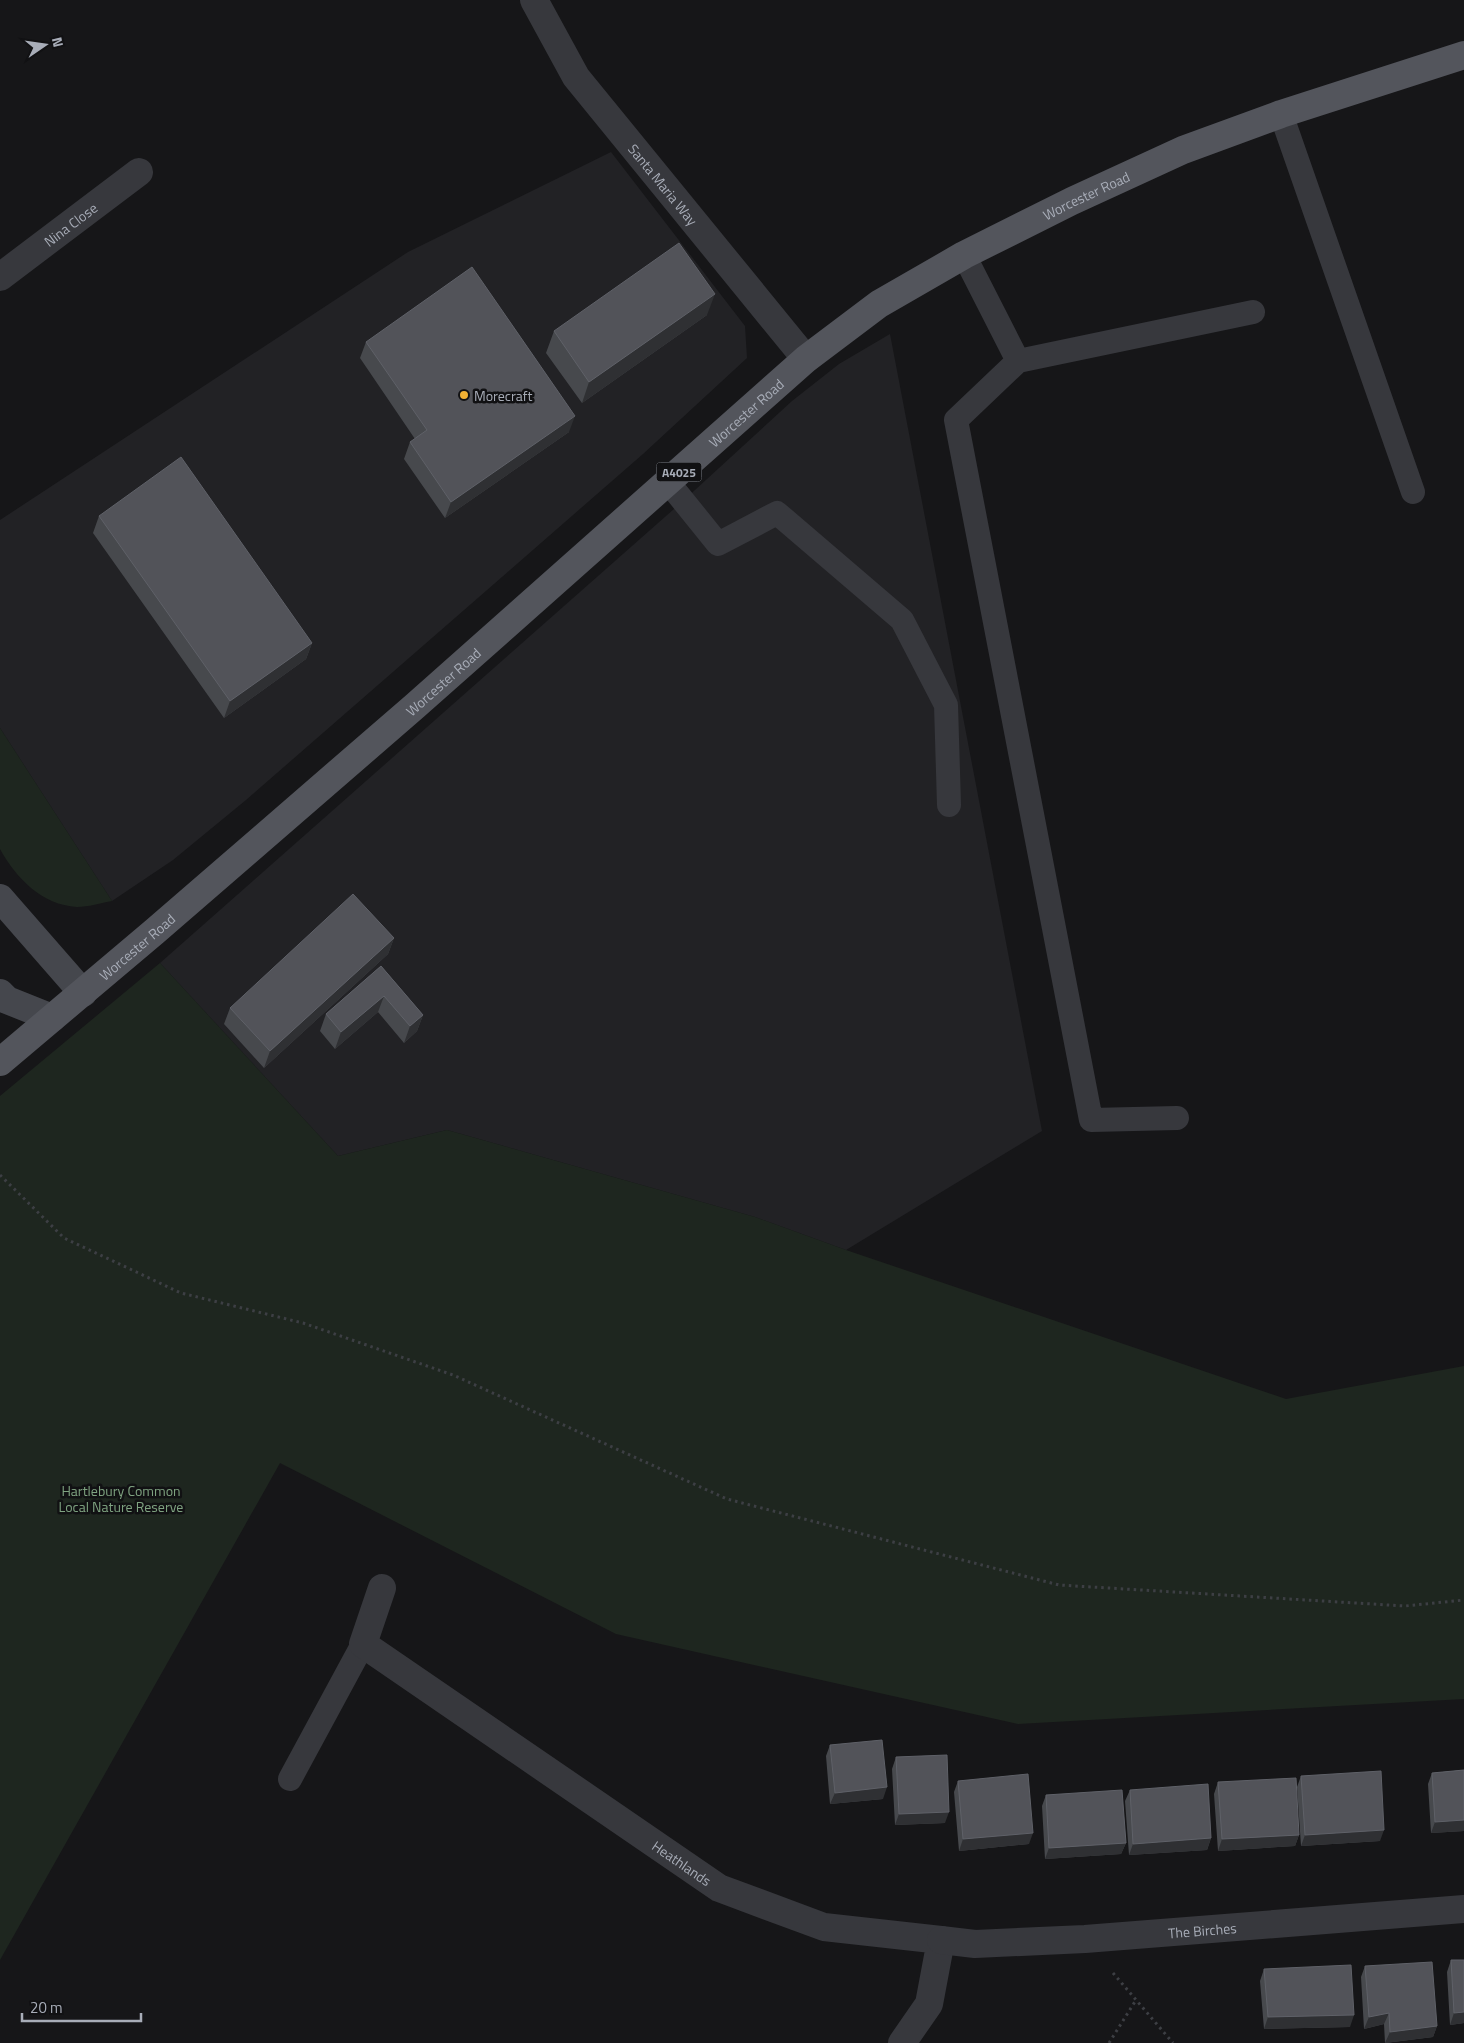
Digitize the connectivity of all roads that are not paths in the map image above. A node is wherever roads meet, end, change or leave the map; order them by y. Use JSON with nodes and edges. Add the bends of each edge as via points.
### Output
{"nodes":[{"id":1,"x":534,"y":0,"type":"edge"},
{"id":2,"x":1464,"y":55,"type":"edge"},
{"id":3,"x":1281,"y":114,"type":"junction"},
{"id":4,"x":139,"y":172,"type":"dead end"},
{"id":5,"x":964,"y":255,"type":"junction"},
{"id":6,"x":0,"y":278,"type":"edge"},
{"id":7,"x":1253,"y":312,"type":"dead end"},
{"id":8,"x":806,"y":360,"type":"junction"},
{"id":9,"x":1018,"y":361,"type":"junction"},
{"id":10,"x":668,"y":482,"type":"junction"},
{"id":11,"x":1412,"y":492,"type":"dead end"},
{"id":12,"x":949,"y":805,"type":"dead end"},
{"id":13,"x":0,"y":898,"type":"edge"},
{"id":14,"x":0,"y":993,"type":"edge"},
{"id":15,"x":83,"y":993,"type":"junction"},
{"id":16,"x":52,"y":1018,"type":"junction"},
{"id":17,"x":0,"y":1062,"type":"edge"},
{"id":18,"x":1177,"y":1118,"type":"dead end"},
{"id":19,"x":382,"y":1588,"type":"dead end"},
{"id":20,"x":363,"y":1644,"type":"junction"},
{"id":21,"x":290,"y":1779,"type":"dead end"},
{"id":22,"x":1464,"y":1909,"type":"edge"},
{"id":23,"x":941,"y":1940,"type":"junction"},
{"id":24,"x":902,"y":2043,"type":"edge"}],
"edges":[{"from":1,"to":8,"type":"street","name":"Santa Maria Way","via":[[576,78]]},
{"from":2,"to":3,"type":"main road","name":"Worcester Road","number":"A4025"},
{"from":3,"to":5,"type":"main road","name":"Worcester Road","number":"A4025","via":[[1183,150]]},
{"from":3,"to":11,"type":"lane"},
{"from":4,"to":6,"type":"street","name":"Nina Close"},
{"from":5,"to":8,"type":"main road","name":"Worcester Road","number":"A4025","via":[[879,304]]},
{"from":5,"to":9,"type":"lane"},
{"from":7,"to":9,"type":"lane"},
{"from":8,"to":10,"type":"main road","name":"Worcester Road","number":"A4025"},
{"from":9,"to":18,"type":"lane","via":[[956,420],[1091,1120]]},
{"from":10,"to":12,"type":"lane","via":[[718,544],[777,513],[902,620],[946,705]]},
{"from":10,"to":15,"type":"main road","name":"Worcester Road","number":"A4025"},
{"from":13,"to":15,"type":"street"},
{"from":14,"to":16,"type":"street","via":[[7,1000]]},
{"from":15,"to":16,"type":"main road","name":"Worcester Road","number":"A4025"},
{"from":16,"to":17,"type":"main road","name":"Worcester Road","number":"A4025"},
{"from":19,"to":20,"type":"street"},
{"from":20,"to":21,"type":"lane"},
{"from":20,"to":23,"type":"street","name":"Heathlands","via":[[719,1888],[824,1927]]},
{"from":22,"to":23,"type":"street","name":"The Birches","via":[[1086,1939],[975,1944]]},
{"from":23,"to":24,"type":"street","via":[[929,2004]]}]}
